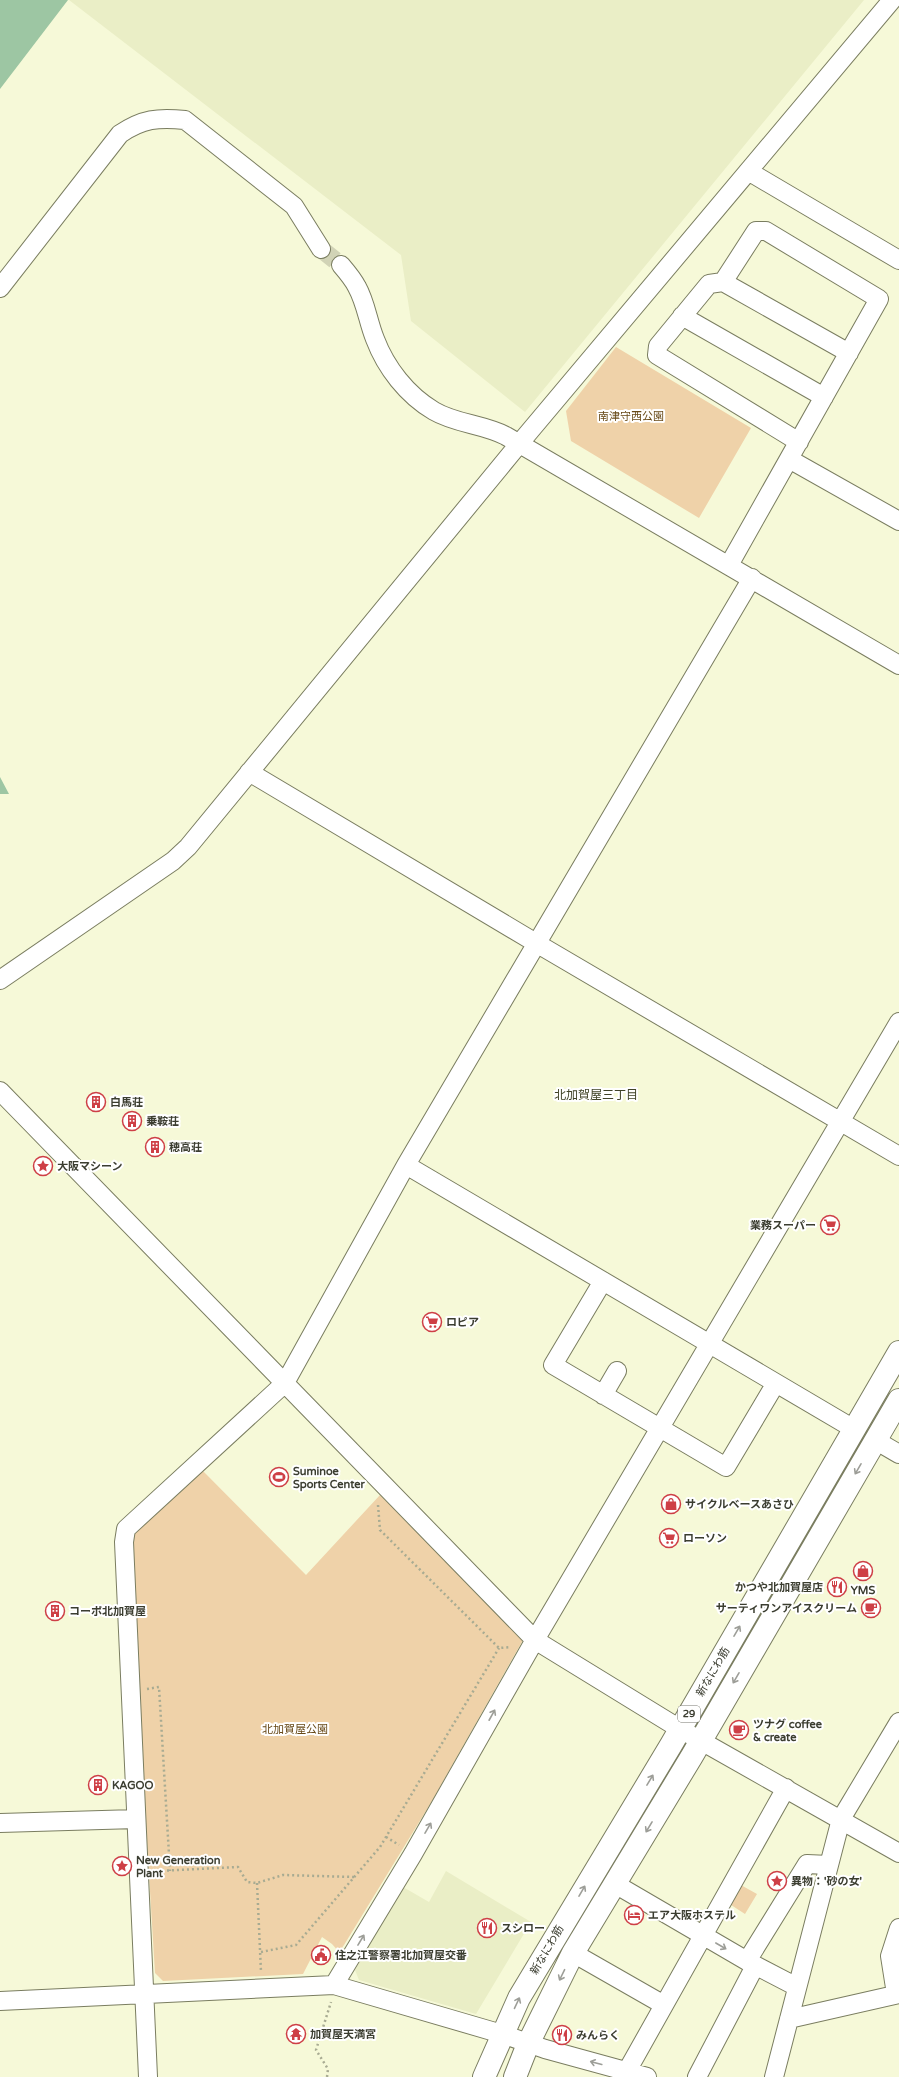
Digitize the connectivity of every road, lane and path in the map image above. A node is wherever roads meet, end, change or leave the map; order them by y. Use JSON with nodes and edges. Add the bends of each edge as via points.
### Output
{"nodes":[{"id":1,"x":892,"y":0,"type":"edge"},
{"id":2,"x":748,"y":172,"type":"junction"},
{"id":3,"x":321,"y":249,"type":"tunnel mouth"},
{"id":4,"x":899,"y":260,"type":"edge"},
{"id":5,"x":342,"y":265,"type":"tunnel mouth"},
{"id":6,"x":723,"y":282,"type":"junction"},
{"id":7,"x":0,"y":288,"type":"edge"},
{"id":8,"x":682,"y":316,"type":"junction"},
{"id":9,"x":849,"y":353,"type":"junction"},
{"id":10,"x":824,"y":397,"type":"junction"},
{"id":11,"x":799,"y":442,"type":"junction"},
{"id":12,"x":519,"y":444,"type":"junction"},
{"id":13,"x":789,"y":459,"type":"junction"},
{"id":14,"x":899,"y":521,"type":"edge"},
{"id":15,"x":729,"y":565,"type":"junction"},
{"id":16,"x":752,"y":578,"type":"junction"},
{"id":17,"x":899,"y":665,"type":"edge"},
{"id":18,"x":249,"y":772,"type":"junction"},
{"id":19,"x":536,"y":943,"type":"junction"},
{"id":20,"x":0,"y":980,"type":"edge"},
{"id":21,"x":899,"y":1022,"type":"edge"},
{"id":22,"x":0,"y":1091,"type":"edge"},
{"id":23,"x":841,"y":1122,"type":"junction"},
{"id":24,"x":899,"y":1156,"type":"edge"},
{"id":25,"x":406,"y":1165,"type":"junction"},
{"id":26,"x":603,"y":1281,"type":"junction"},
{"id":27,"x":710,"y":1344,"type":"junction"},
{"id":28,"x":899,"y":1352,"type":"edge"},
{"id":29,"x":617,"y":1371,"type":"dead end"},
{"id":30,"x":285,"y":1383,"type":"junction"},
{"id":31,"x":776,"y":1383,"type":"junction"},
{"id":32,"x":603,"y":1395,"type":"junction"},
{"id":33,"x":899,"y":1400,"type":"edge"},
{"id":34,"x":660,"y":1428,"type":"junction"},
{"id":35,"x":854,"y":1429,"type":"junction"},
{"id":36,"x":875,"y":1440,"type":"junction"},
{"id":37,"x":899,"y":1454,"type":"edge"},
{"id":38,"x":375,"y":1476,"type":"junction"},
{"id":39,"x":533,"y":1642,"type":"junction"},
{"id":40,"x":499,"y":1648,"type":"junction"},
{"id":41,"x":131,"y":1690,"type":"junction"},
{"id":42,"x":899,"y":1722,"type":"edge"},
{"id":43,"x":680,"y":1729,"type":"junction"},
{"id":44,"x":700,"y":1740,"type":"junction"},
{"id":45,"x":786,"y":1788,"type":"junction"},
{"id":46,"x":136,"y":1819,"type":"junction"},
{"id":47,"x":841,"y":1819,"type":"junction"},
{"id":48,"x":0,"y":1823,"type":"edge"},
{"id":49,"x":899,"y":1853,"type":"edge"},
{"id":50,"x":829,"y":1865,"type":"junction"},
{"id":51,"x":138,"y":1871,"type":"junction"},
{"id":52,"x":170,"y":1871,"type":"junction"},
{"id":53,"x":354,"y":1877,"type":"junction"},
{"id":54,"x":257,"y":1883,"type":"junction"},
{"id":55,"x":615,"y":1884,"type":"junction"},
{"id":56,"x":899,"y":1928,"type":"edge"},
{"id":57,"x":704,"y":1936,"type":"junction"},
{"id":58,"x":261,"y":1952,"type":"junction"},
{"id":59,"x":573,"y":1953,"type":"junction"},
{"id":60,"x":751,"y":1963,"type":"junction"},
{"id":61,"x":261,"y":1973,"type":"dead end"},
{"id":62,"x":335,"y":1986,"type":"junction"},
{"id":63,"x":797,"y":1987,"type":"junction"},
{"id":64,"x":144,"y":1993,"type":"junction"},
{"id":65,"x":898,"y":1994,"type":"edge"},
{"id":66,"x":0,"y":2001,"type":"edge"},
{"id":67,"x":664,"y":2005,"type":"junction"},
{"id":68,"x":789,"y":2020,"type":"junction"},
{"id":69,"x":502,"y":2034,"type":"junction"},
{"id":70,"x":528,"y":2044,"type":"junction"},
{"id":71,"x":627,"y":2071,"type":"junction"},
{"id":72,"x":148,"y":2077,"type":"edge"},
{"id":73,"x":327,"y":2077,"type":"edge"},
{"id":74,"x":484,"y":2077,"type":"edge"},
{"id":75,"x":515,"y":2077,"type":"edge"},
{"id":76,"x":647,"y":2077,"type":"edge"},
{"id":77,"x":697,"y":2077,"type":"edge"},
{"id":78,"x":774,"y":2077,"type":"edge"}],
"edges":[{"from":1,"to":2,"type":"street"},
{"from":2,"to":4,"type":"street"},
{"from":2,"to":12,"type":"street"},
{"from":3,"to":7,"type":"street","via":[[294,206],[185,120],[150,119],[133,125],[120,134]]},
{"from":5,"to":12,"type":"street","via":[[357,287],[382,356],[392,372],[414,396],[447,417],[495,431]]},
{"from":6,"to":8,"type":"street","via":[[709,284]]},
{"from":6,"to":9,"type":"street"},
{"from":6,"to":9,"type":"street","via":[[756,231],[766,231],[879,299]]},
{"from":8,"to":10,"type":"street"},
{"from":8,"to":11,"type":"street","via":[[658,346],[657,355]]},
{"from":9,"to":10,"type":"street"},
{"from":10,"to":11,"type":"street"},
{"from":11,"to":13,"type":"street"},
{"from":12,"to":15,"type":"street"},
{"from":12,"to":18,"type":"street"},
{"from":13,"to":14,"type":"street"},
{"from":13,"to":15,"type":"street"},
{"from":15,"to":16,"type":"street"},
{"from":16,"to":17,"type":"street"},
{"from":16,"to":19,"type":"street"},
{"from":18,"to":19,"type":"street"},
{"from":18,"to":20,"type":"street","via":[[188,847],[173,861]]},
{"from":19,"to":23,"type":"street"},
{"from":19,"to":25,"type":"street"},
{"from":21,"to":23,"type":"street"},
{"from":22,"to":30,"type":"street"},
{"from":23,"to":24,"type":"street"},
{"from":23,"to":27,"type":"street"},
{"from":25,"to":26,"type":"street"},
{"from":25,"to":30,"type":"street"},
{"from":26,"to":27,"type":"street"},
{"from":26,"to":32,"type":"street","via":[[553,1365]]},
{"from":27,"to":31,"type":"street"},
{"from":27,"to":34,"type":"street"},
{"from":28,"to":35,"type":"main road","name":"新なにわ筋","number":"29"},
{"from":29,"to":32,"type":"street"},
{"from":30,"to":38,"type":"street"},
{"from":30,"to":41,"type":"street","via":[[126,1529],[124,1542]]},
{"from":31,"to":34,"type":"street","via":[[726,1467]]},
{"from":31,"to":35,"type":"street"},
{"from":32,"to":34,"type":"street"},
{"from":33,"to":36,"type":"main road","name":"新なにわ筋","number":"29"},
{"from":34,"to":39,"type":"street"},
{"from":43,"to":35,"type":"main road","name":"新なにわ筋","number":"29","one_way":true},
{"from":36,"to":37,"type":"street"},
{"from":36,"to":44,"type":"main road","name":"新なにわ筋","number":"29","one_way":true},
{"from":38,"to":39,"type":"street"},
{"from":38,"to":40,"type":"path","via":[[380,1530]]},
{"from":39,"to":40,"type":"path"},
{"from":39,"to":43,"type":"street"},
{"from":62,"to":39,"type":"street","one_way":true},
{"from":40,"to":53,"type":"path","via":[[386,1837]]},
{"from":41,"to":46,"type":"street"},
{"from":41,"to":52,"type":"path","via":[[159,1687]]},
{"from":42,"to":47,"type":"street"},
{"from":43,"to":44,"type":"street"},
{"from":69,"to":43,"type":"main road","name":"新なにわ筋","number":"29","one_way":true,"via":[[519,1998]]},
{"from":44,"to":45,"type":"street"},
{"from":44,"to":55,"type":"main road","name":"新なにわ筋","number":"29","one_way":true},
{"from":45,"to":47,"type":"street"},
{"from":45,"to":57,"type":"street"},
{"from":46,"to":48,"type":"street"},
{"from":46,"to":51,"type":"street"},
{"from":47,"to":49,"type":"street"},
{"from":47,"to":50,"type":"street"},
{"from":50,"to":60,"type":"street","via":[[807,1864]]},
{"from":50,"to":63,"type":"street"},
{"from":51,"to":52,"type":"path"},
{"from":51,"to":64,"type":"street"},
{"from":52,"to":54,"type":"path","via":[[238,1867],[247,1882]]},
{"from":53,"to":54,"type":"path","via":[[283,1875]]},
{"from":53,"to":58,"type":"path","via":[[296,1945]]},
{"from":54,"to":58,"type":"path"},
{"from":55,"to":57,"type":"street"},
{"from":55,"to":59,"type":"main road","name":"新なにわ筋","number":"29"},
{"from":56,"to":65,"type":"street","via":[[890,1956]]},
{"from":57,"to":60,"type":"street","one_way":true},
{"from":57,"to":67,"type":"street"},
{"from":58,"to":61,"type":"path"},
{"from":59,"to":67,"type":"street"},
{"from":59,"to":70,"type":"main road","name":"新なにわ筋","number":"29","one_way":true},
{"from":60,"to":63,"type":"street"},
{"from":60,"to":77,"type":"street"},
{"from":62,"to":64,"type":"street"},
{"from":62,"to":69,"type":"street"},
{"from":62,"to":73,"type":"path","via":[[316,2050],[328,2068]]},
{"from":63,"to":68,"type":"street"},
{"from":64,"to":66,"type":"street"},
{"from":64,"to":72,"type":"street"},
{"from":65,"to":68,"type":"street"},
{"from":67,"to":71,"type":"street"},
{"from":68,"to":78,"type":"street"},
{"from":69,"to":70,"type":"street"},
{"from":69,"to":74,"type":"main road","name":"新なにわ筋","number":"29"},
{"from":71,"to":70,"type":"street","one_way":true},
{"from":70,"to":75,"type":"main road","name":"新なにわ筋","number":"29"},
{"from":71,"to":76,"type":"street"}]}
